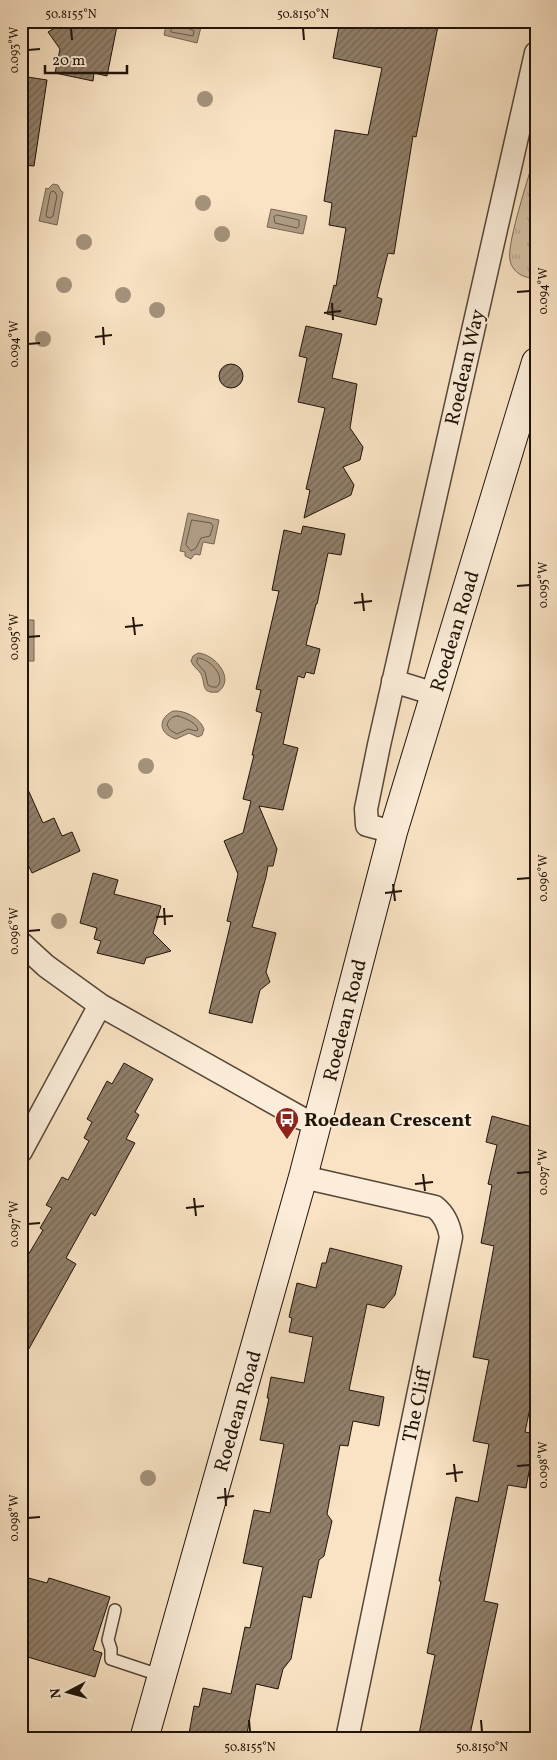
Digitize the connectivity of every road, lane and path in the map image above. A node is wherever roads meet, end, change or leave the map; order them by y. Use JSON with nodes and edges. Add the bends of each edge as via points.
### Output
{"nodes":[{"id":1,"x":536,"y":53,"type":"edge"},
{"id":2,"x":536,"y":222,"type":"edge"},
{"id":3,"x":536,"y":228,"type":"edge"},
{"id":4,"x":536,"y":362,"type":"edge"},
{"id":5,"x":393,"y":681,"type":"junction"},
{"id":6,"x":435,"y":694,"type":"junction"},
{"id":7,"x":393,"y":832,"type":"junction"},
{"id":8,"x":21,"y":943,"type":"edge"},
{"id":9,"x":100,"y":1005,"type":"junction"},
{"id":10,"x":318,"y":1124,"type":"junction"},
{"id":11,"x":21,"y":1151,"type":"edge"},
{"id":12,"x":304,"y":1177,"type":"junction"},
{"id":13,"x":116,"y":1610,"type":"dead end"},
{"id":14,"x":162,"y":1676,"type":"junction"},
{"id":15,"x":144,"y":1739,"type":"edge"},
{"id":16,"x":347,"y":1739,"type":"edge"}],
"edges":[{"from":1,"to":5,"type":"street","name":"Roedean Way"},
{"from":2,"to":3,"type":"path","via":[[532,235]]},
{"from":4,"to":6,"type":"main road","name":"Roedean Road"},
{"from":5,"to":6,"type":"street"},
{"from":5,"to":7,"type":"street","name":"Roedean Way","via":[[366,809],[367,825]]},
{"from":6,"to":7,"type":"main road","name":"Roedean Road"},
{"from":7,"to":10,"type":"main road","name":"Roedean Road"},
{"from":8,"to":9,"type":"street","via":[[46,966]]},
{"from":9,"to":10,"type":"street"},
{"from":9,"to":11,"type":"street"},
{"from":10,"to":12,"type":"main road","name":"Roedean Road"},
{"from":12,"to":14,"type":"main road","name":"Roedean Road"},
{"from":12,"to":16,"type":"street","name":"The Cliff","via":[[435,1207],[448,1223],[451,1237]]},
{"from":13,"to":14,"type":"lane","via":[[108,1640],[111,1659]]},
{"from":14,"to":15,"type":"main road","name":"Roedean Road"}]}
